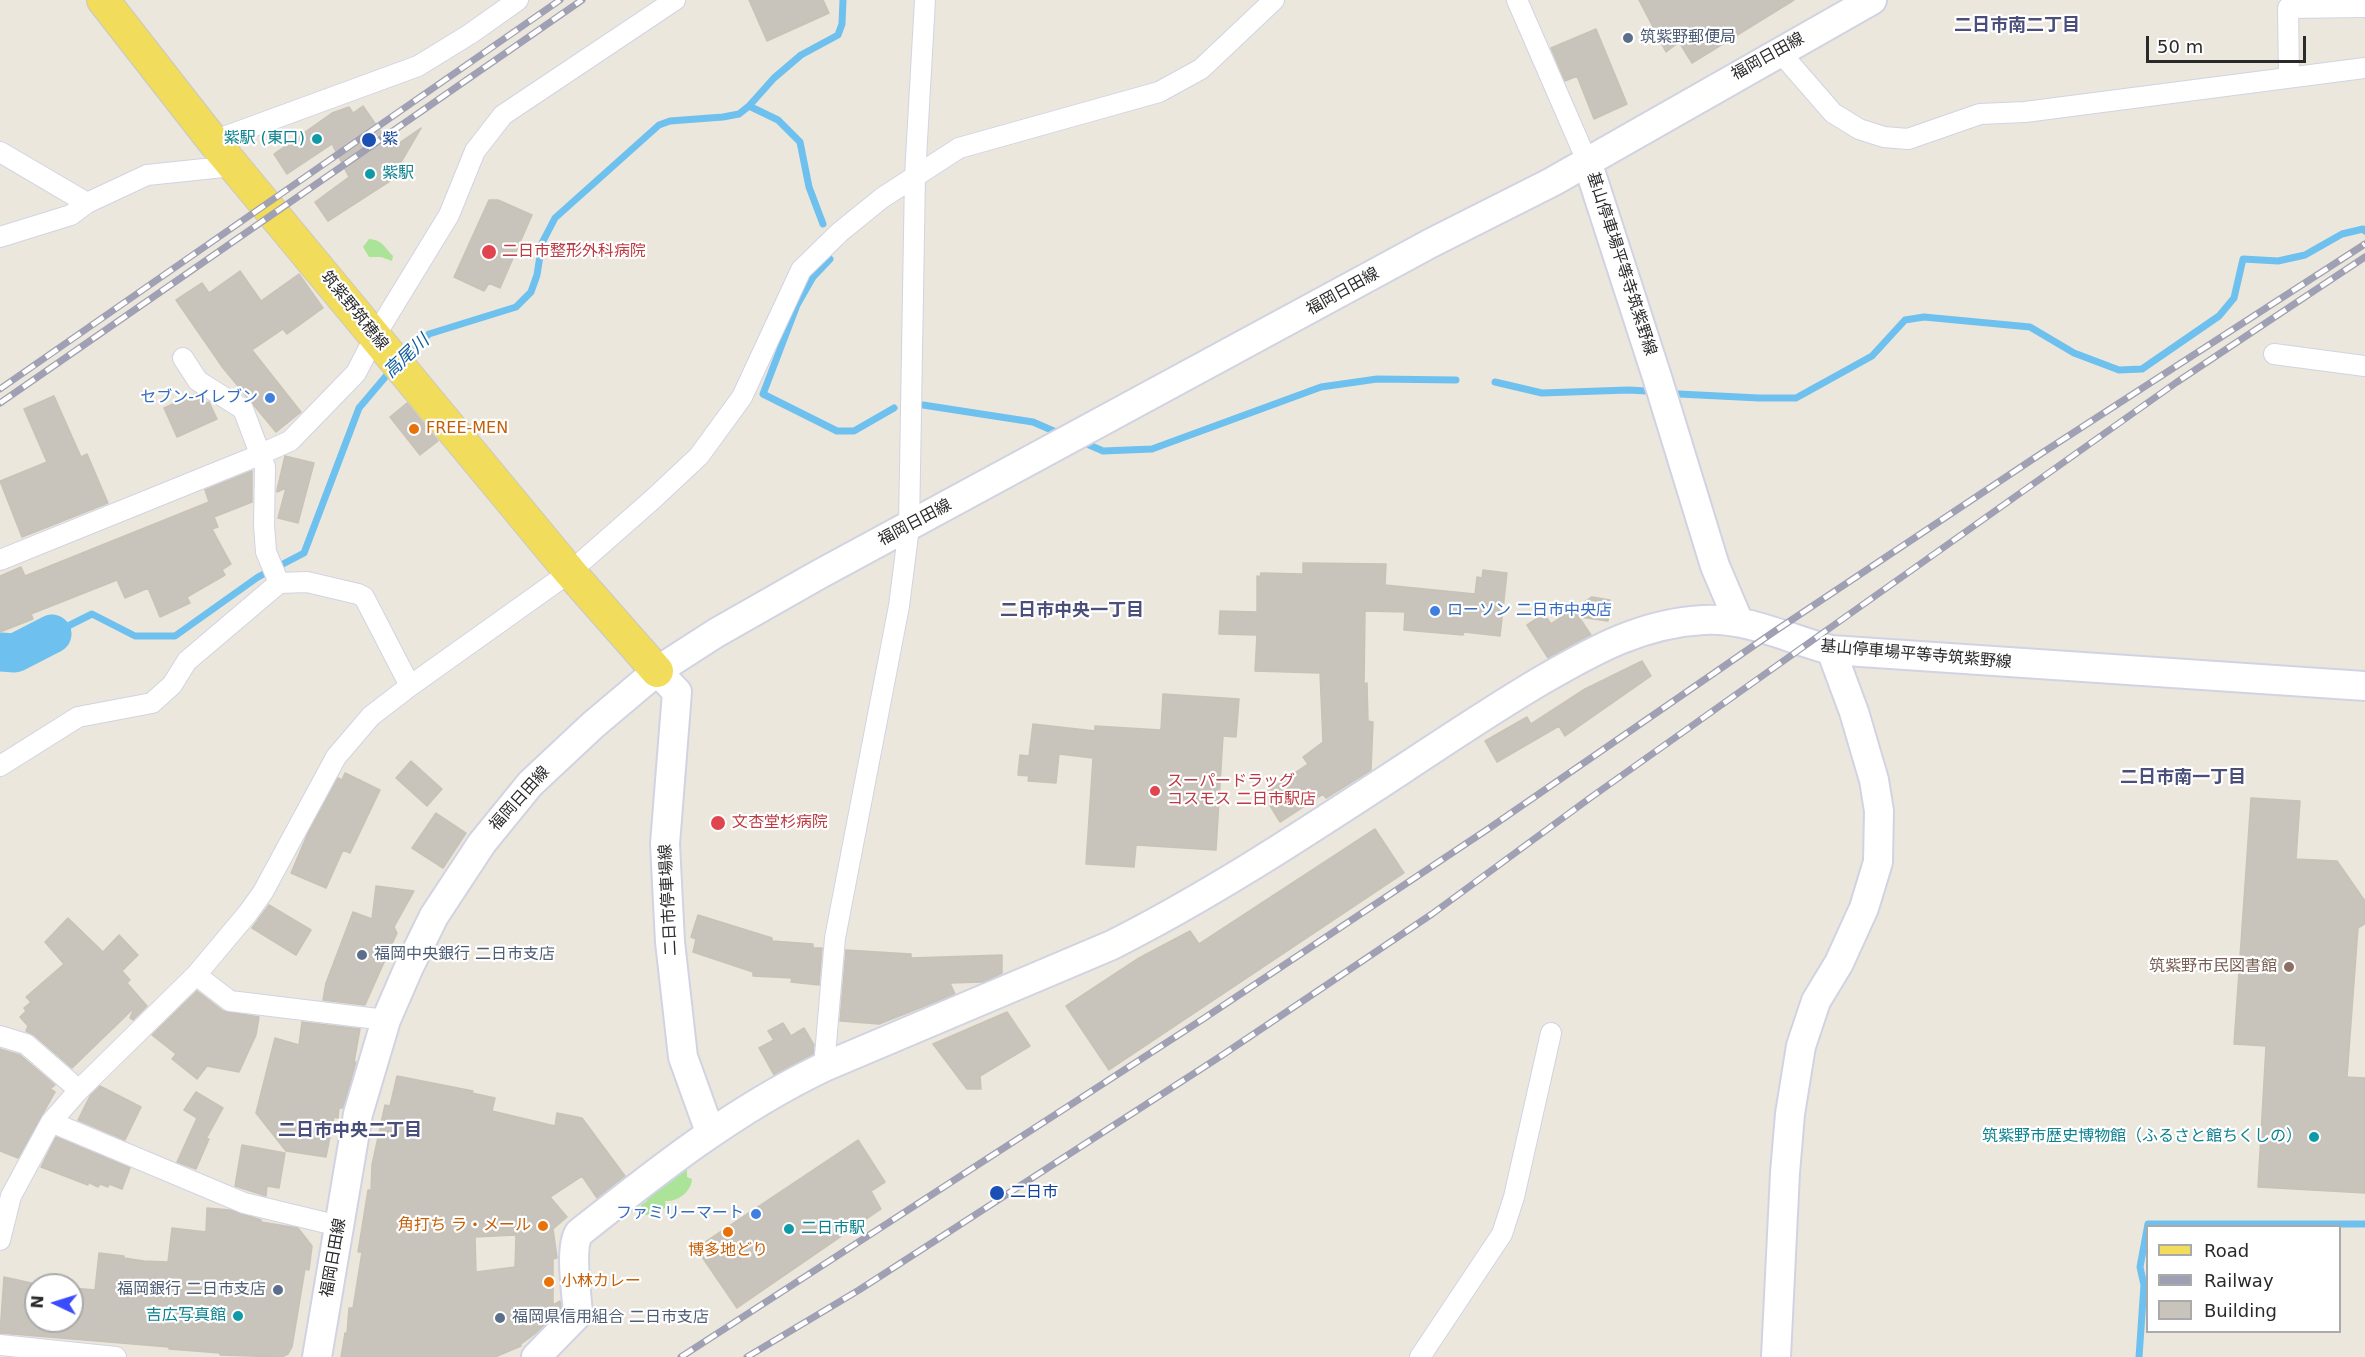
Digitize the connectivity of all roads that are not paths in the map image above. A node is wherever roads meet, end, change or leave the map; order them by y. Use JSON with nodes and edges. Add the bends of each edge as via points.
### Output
{"nodes":[{"id":1,"x":103,"y":0,"type":"edge"},
{"id":2,"x":518,"y":0,"type":"edge"},
{"id":3,"x":675,"y":0,"type":"edge"},
{"id":4,"x":925,"y":0,"type":"edge"},
{"id":5,"x":1274,"y":0,"type":"edge"},
{"id":6,"x":1517,"y":0,"type":"edge"},
{"id":7,"x":1872,"y":0,"type":"edge"},
{"id":8,"x":2365,"y":7,"type":"edge"},
{"id":9,"x":1779,"y":51,"type":"junction"},
{"id":10,"x":2365,"y":68,"type":"edge"},
{"id":11,"x":2289,"y":77,"type":"junction"},
{"id":12,"x":213,"y":141,"type":"junction"},
{"id":13,"x":0,"y":152,"type":"edge"},
{"id":14,"x":1587,"y":161,"type":"junction"},
{"id":15,"x":233,"y":166,"type":"junction"},
{"id":16,"x":915,"y":176,"type":"junction"},
{"id":17,"x":87,"y":202,"type":"junction"},
{"id":18,"x":0,"y":237,"type":"edge"},
{"id":19,"x":379,"y":342,"type":"junction"},
{"id":20,"x":2274,"y":354,"type":"dead end"},
{"id":21,"x":183,"y":358,"type":"dead end"},
{"id":22,"x":2365,"y":366,"type":"edge"},
{"id":23,"x":260,"y":455,"type":"junction"},
{"id":24,"x":909,"y":526,"type":"junction"},
{"id":25,"x":0,"y":560,"type":"edge"},
{"id":26,"x":570,"y":572,"type":"junction"},
{"id":27,"x":277,"y":579,"type":"junction"},
{"id":28,"x":1738,"y":620,"type":"junction"},
{"id":29,"x":1831,"y":650,"type":"junction"},
{"id":30,"x":657,"y":671,"type":"junction"},
{"id":31,"x":410,"y":686,"type":"junction"},
{"id":32,"x":2365,"y":686,"type":"edge"},
{"id":33,"x":0,"y":766,"type":"edge"},
{"id":34,"x":196,"y":975,"type":"junction"},
{"id":35,"x":386,"y":1020,"type":"junction"},
{"id":36,"x":1551,"y":1033,"type":"dead end"},
{"id":37,"x":0,"y":1036,"type":"edge"},
{"id":38,"x":824,"y":1066,"type":"junction"},
{"id":39,"x":78,"y":1090,"type":"junction"},
{"id":40,"x":51,"y":1122,"type":"junction"},
{"id":41,"x":710,"y":1132,"type":"junction"},
{"id":42,"x":339,"y":1226,"type":"junction"},
{"id":43,"x":0,"y":1240,"type":"edge"},
{"id":44,"x":0,"y":1345,"type":"edge"},
{"id":45,"x":116,"y":1357,"type":"edge"},
{"id":46,"x":317,"y":1357,"type":"edge"},
{"id":47,"x":536,"y":1357,"type":"edge"},
{"id":48,"x":1420,"y":1357,"type":"edge"},
{"id":49,"x":1776,"y":1357,"type":"edge"}],
"edges":[{"from":1,"to":12,"type":"main road","name":"筑紫野筑穂線"},
{"from":2,"to":12,"type":"street","via":[[418,66]]},
{"from":3,"to":19,"type":"street","via":[[503,115],[476,151],[449,215]]},
{"from":4,"to":16,"type":"street"},
{"from":5,"to":16,"type":"street","via":[[1201,69],[1159,92],[959,148]]},
{"from":6,"to":14,"type":"street"},
{"from":7,"to":9,"type":"main road","name":"福岡日田線"},
{"from":8,"to":11,"type":"street","via":[[2288,8]]},
{"from":9,"to":11,"type":"street","via":[[1833,113],[1858,129],[1908,139],[1980,114],[2025,112]]},
{"from":9,"to":14,"type":"main road","name":"福岡日田線"},
{"from":10,"to":11,"type":"street"},
{"from":12,"to":15,"type":"main road","name":"筑紫野筑穂線"},
{"from":13,"to":17,"type":"street"},
{"from":14,"to":24,"type":"main road","name":"福岡日田線"},
{"from":14,"to":28,"type":"main road","name":"基山停車場平等寺筑紫野線","via":[[1715,566]]},
{"from":15,"to":17,"type":"street","via":[[147,175]]},
{"from":15,"to":19,"type":"main road","name":"筑紫野筑穂線"},
{"from":16,"to":24,"type":"street"},
{"from":16,"to":26,"type":"street","via":[[856,219],[801,270],[742,397],[699,456]]},
{"from":17,"to":18,"type":"street","via":[[71,215]]},
{"from":19,"to":23,"type":"street","via":[[356,373],[290,441]]},
{"from":19,"to":26,"type":"main road","name":"筑紫野筑穂線"},
{"from":20,"to":22,"type":"street"},
{"from":21,"to":23,"type":"street","via":[[198,381],[243,409]]},
{"from":23,"to":25,"type":"street"},
{"from":23,"to":27,"type":"street","via":[[265,467],[268,555]]},
{"from":24,"to":30,"type":"main road","name":"福岡日田線","via":[[716,633]]},
{"from":24,"to":38,"type":"street","via":[[899,606],[835,938]]},
{"from":26,"to":30,"type":"main road","name":"筑紫野筑穂線"},
{"from":26,"to":31,"type":"street"},
{"from":27,"to":31,"type":"street","via":[[307,582],[364,597]]},
{"from":27,"to":33,"type":"street","via":[[187,661],[172,685],[152,703],[78,717]]},
{"from":28,"to":29,"type":"main road","name":"基山停車場平等寺筑紫野線"},
{"from":28,"to":38,"type":"main road","via":[[1675,623],[1619,638],[1499,705],[1156,923]]},
{"from":29,"to":32,"type":"main road","name":"基山停車場平等寺筑紫野線"},
{"from":29,"to":49,"type":"main road","via":[[1874,780],[1879,811],[1878,862],[1864,908],[1839,963],[1816,1001],[1801,1046],[1785,1173]]},
{"from":30,"to":35,"type":"main road","name":"福岡日田線","via":[[530,784],[482,843],[434,916]]},
{"from":30,"to":41,"type":"main road","name":"二日市停車場線","via":[[677,692],[665,844],[678,1014],[683,1057]]},
{"from":31,"to":34,"type":"street","via":[[371,716],[336,757],[263,892]]},
{"from":34,"to":35,"type":"street","via":[[230,1001]]},
{"from":34,"to":39,"type":"street"},
{"from":35,"to":42,"type":"main road","name":"福岡日田線","via":[[358,1114]]},
{"from":36,"to":48,"type":"street","via":[[1502,1234]]},
{"from":37,"to":39,"type":"street","via":[[26,1044]]},
{"from":38,"to":41,"type":"main road"},
{"from":39,"to":40,"type":"street"},
{"from":40,"to":42,"type":"street","via":[[244,1203]]},
{"from":40,"to":43,"type":"street","via":[[11,1196]]},
{"from":41,"to":47,"type":"main road","via":[[579,1233],[575,1259],[578,1314]]},
{"from":42,"to":46,"type":"main road","name":"福岡日田線"},
{"from":44,"to":45,"type":"street"}]}
